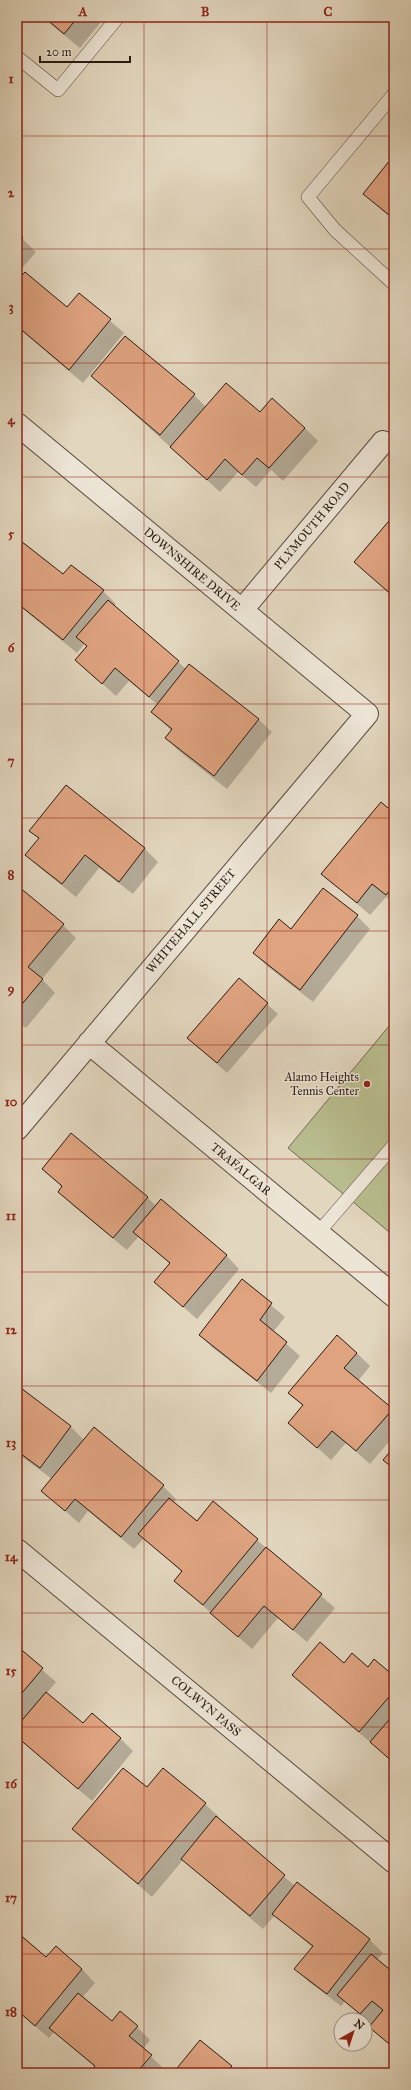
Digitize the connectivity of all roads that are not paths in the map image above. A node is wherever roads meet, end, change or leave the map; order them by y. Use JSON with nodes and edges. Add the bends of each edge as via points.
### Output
{"nodes":[{"id":1,"x":118,"y":17,"type":"edge"},
{"id":2,"x":17,"y":57,"type":"edge"},
{"id":3,"x":394,"y":94,"type":"edge"},
{"id":4,"x":394,"y":284,"type":"edge"},
{"id":5,"x":21,"y":434,"type":"edge"},
{"id":6,"x":383,"y":442,"type":"dead end"},
{"id":7,"x":242,"y":610,"type":"junction"},
{"id":8,"x":366,"y":714,"type":"joint"},
{"id":9,"x":89,"y":1043,"type":"junction"},
{"id":10,"x":17,"y":1129,"type":"edge"},
{"id":11,"x":394,"y":1145,"type":"edge"},
{"id":12,"x":318,"y":1233,"type":"junction"},
{"id":13,"x":394,"y":1296,"type":"edge"},
{"id":14,"x":17,"y":1550,"type":"edge"},
{"id":15,"x":394,"y":1862,"type":"edge"}],
"edges":[{"from":1,"to":2,"type":"lane","via":[[58,90]]},
{"from":3,"to":4,"type":"lane","via":[[308,197],[335,230]]},
{"from":5,"to":7,"type":"street","name":"DOWNSHIRE DRIVE"},
{"from":6,"to":7,"type":"street","name":"PLYMOUTH ROAD"},
{"from":7,"to":8,"type":"street","name":"DOWNSHIRE DRIVE"},
{"from":8,"to":9,"type":"street","name":"WHITEHALL STREET"},
{"from":9,"to":10,"type":"street","name":"WHITEHALL STREET"},
{"from":9,"to":12,"type":"street","name":"TRAFALGAR"},
{"from":11,"to":12,"type":"lane"},
{"from":12,"to":13,"type":"street","name":"TRAFALGAR"},
{"from":14,"to":15,"type":"street","name":"COLWYN PASS"}]}
